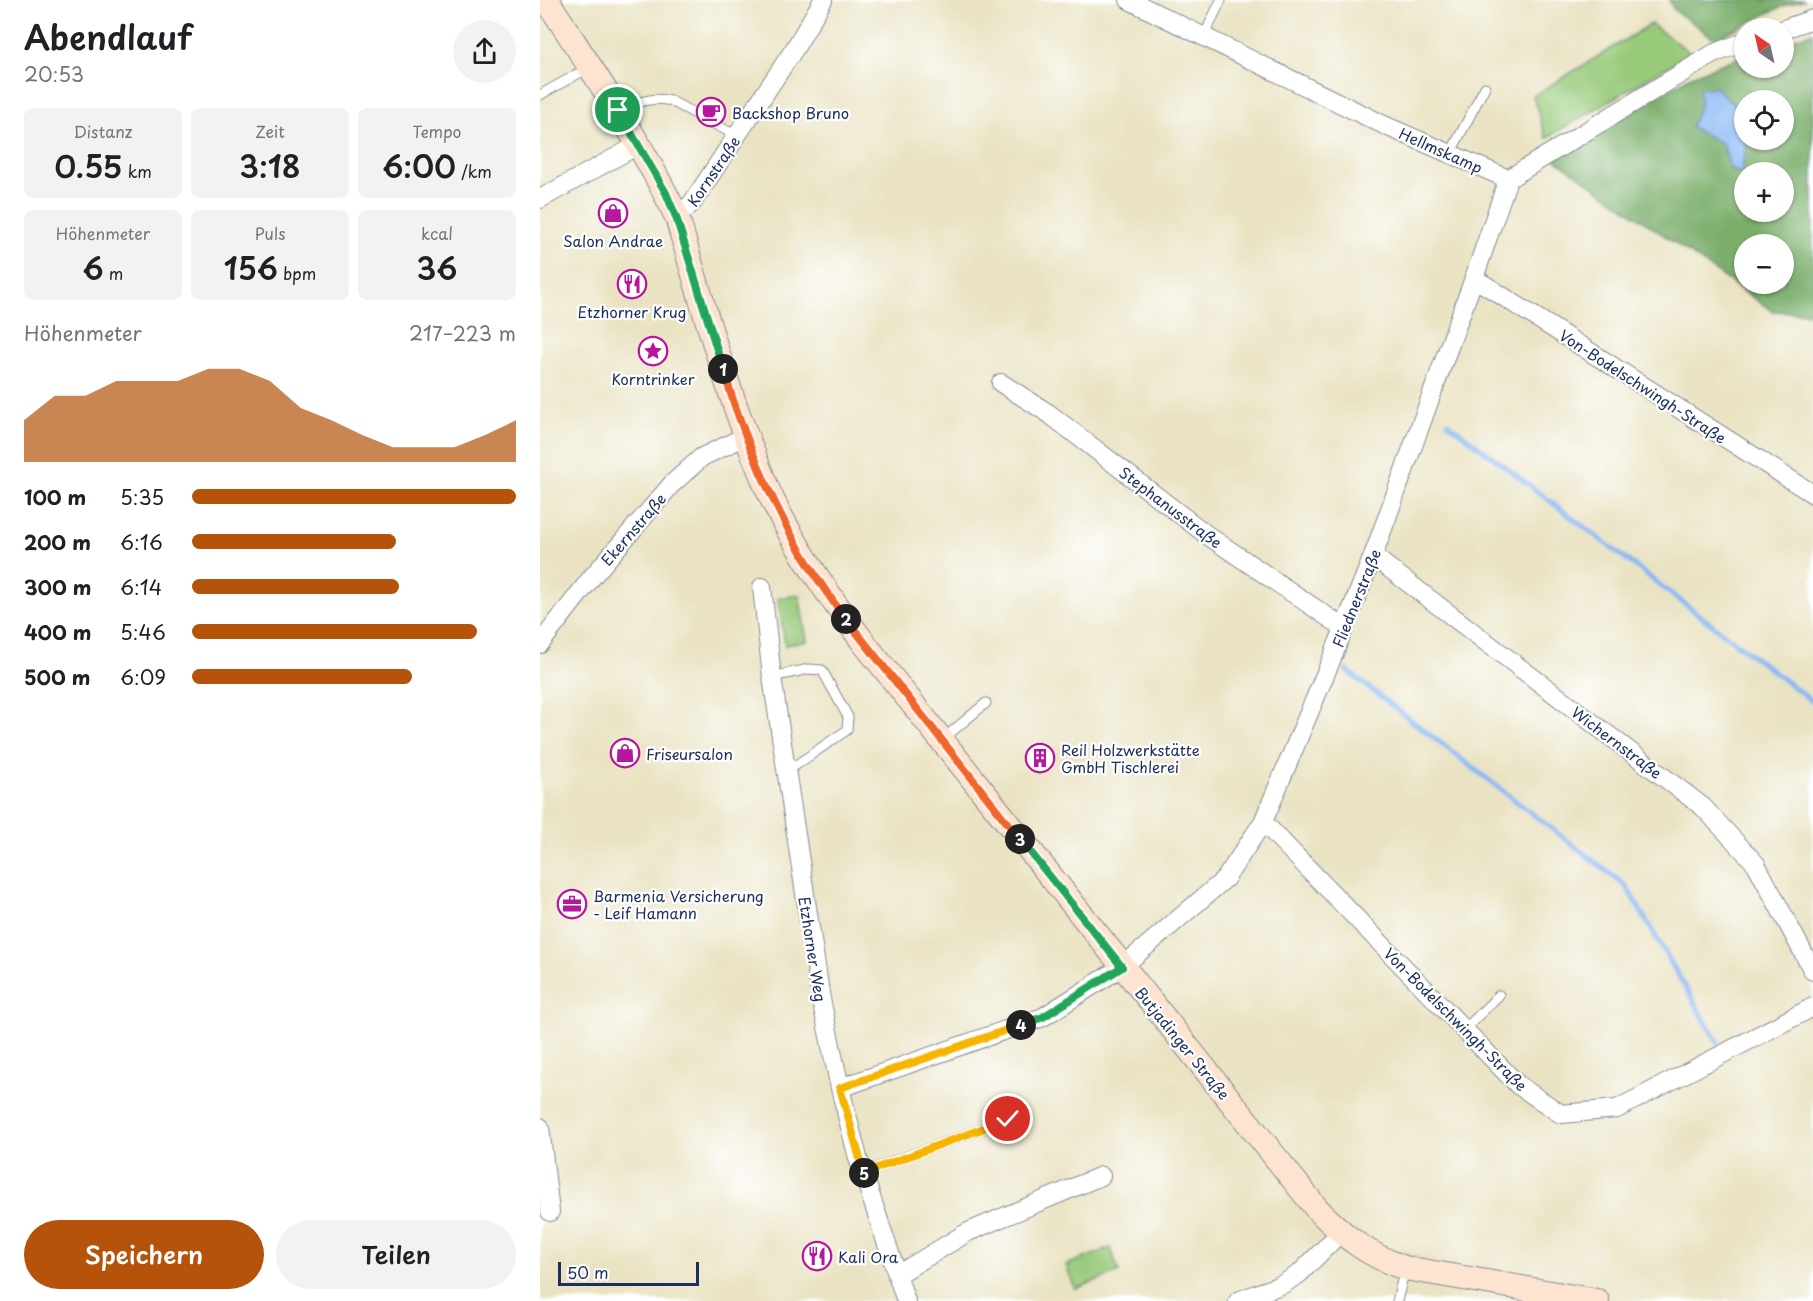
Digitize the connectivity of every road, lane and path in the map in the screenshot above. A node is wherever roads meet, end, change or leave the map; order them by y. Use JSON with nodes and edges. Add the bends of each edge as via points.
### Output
{"nodes":[{"id":1,"x":547,"y":0,"type":"edge"},
{"id":2,"x":823,"y":0,"type":"edge"},
{"id":3,"x":1129,"y":0,"type":"edge"},
{"id":4,"x":1221,"y":0,"type":"edge"},
{"id":5,"x":1813,"y":19,"type":"edge"},
{"id":6,"x":1794,"y":26,"type":"edge"},
{"id":7,"x":1204,"y":36,"type":"junction"},
{"id":8,"x":1734,"y":46,"type":"edge"},
{"id":9,"x":590,"y":67,"type":"junction"},
{"id":10,"x":1485,"y":87,"type":"dead end"},
{"id":11,"x":540,"y":95,"type":"edge"},
{"id":12,"x":618,"y":110,"type":"junction"},
{"id":13,"x":736,"y":136,"type":"junction"},
{"id":14,"x":638,"y":145,"type":"junction"},
{"id":15,"x":1450,"y":154,"type":"junction"},
{"id":16,"x":1508,"y":179,"type":"junction"},
{"id":17,"x":540,"y":199,"type":"edge"},
{"id":18,"x":676,"y":217,"type":"junction"},
{"id":19,"x":1474,"y":278,"type":"junction"},
{"id":20,"x":1000,"y":382,"type":"dead end"},
{"id":21,"x":747,"y":436,"type":"junction"},
{"id":22,"x":1813,"y":494,"type":"edge"},
{"id":23,"x":1373,"y":556,"type":"junction"},
{"id":24,"x":762,"y":587,"type":"dead end"},
{"id":25,"x":1344,"y":628,"type":"junction"},
{"id":26,"x":540,"y":645,"type":"edge"},
{"id":27,"x":772,"y":677,"type":"junction"},
{"id":28,"x":986,"y":703,"type":"dead end"},
{"id":29,"x":942,"y":740,"type":"junction"},
{"id":30,"x":785,"y":772,"type":"junction"},
{"id":31,"x":1263,"y":822,"type":"junction"},
{"id":32,"x":1122,"y":967,"type":"junction"},
{"id":33,"x":1813,"y":971,"type":"edge"},
{"id":34,"x":1499,"y":995,"type":"dead end"},
{"id":35,"x":1813,"y":1007,"type":"edge"},
{"id":36,"x":1464,"y":1030,"type":"junction"},
{"id":37,"x":840,"y":1088,"type":"junction"},
{"id":38,"x":1008,"y":1119,"type":"dead end"},
{"id":39,"x":540,"y":1126,"type":"edge"},
{"id":40,"x":863,"y":1173,"type":"junction"},
{"id":41,"x":1101,"y":1176,"type":"dead end"},
{"id":42,"x":550,"y":1212,"type":"dead end"},
{"id":43,"x":1341,"y":1232,"type":"junction"},
{"id":44,"x":1405,"y":1268,"type":"junction"},
{"id":45,"x":897,"y":1275,"type":"junction"},
{"id":46,"x":906,"y":1301,"type":"edge"},
{"id":47,"x":1238,"y":1301,"type":"edge"},
{"id":48,"x":1397,"y":1301,"type":"edge"},
{"id":49,"x":1597,"y":1301,"type":"edge"}],
"edges":[{"from":1,"to":9,"type":"street","name":"Butjadinger Straße"},
{"from":2,"to":13,"type":"street","name":"Kornstraße"},
{"from":3,"to":7,"type":"street","name":"Hellmskamp"},
{"from":4,"to":7,"type":"lane"},
{"from":5,"to":6,"type":"street"},
{"from":7,"to":15,"type":"street","name":"Hellmskamp"},
{"from":8,"to":16,"type":"street","via":[[1713,54]]},
{"from":9,"to":11,"type":"lane"},
{"from":9,"to":12,"type":"street","name":"Butjadinger Straße"},
{"from":10,"to":15,"type":"lane"},
{"from":12,"to":13,"type":"lane","via":[[658,98]]},
{"from":12,"to":14,"type":"street","name":"Butjadinger Straße"},
{"from":13,"to":18,"type":"street","name":"Kornstraße","via":[[692,203]]},
{"from":14,"to":17,"type":"street"},
{"from":14,"to":18,"type":"street","name":"Butjadinger Straße"},
{"from":15,"to":16,"type":"street","name":"Hellmskamp"},
{"from":16,"to":19,"type":"street","name":"Fliednerstraße"},
{"from":18,"to":21,"type":"street","name":"Butjadinger Straße"},
{"from":19,"to":22,"type":"street","name":"Von-Bodelschwingh-Straße"},
{"from":19,"to":23,"type":"street","name":"Fliednerstraße"},
{"from":20,"to":25,"type":"street","name":"Stephanusstraße","via":[[1048,413],[1207,536]]},
{"from":21,"to":26,"type":"street","name":"Ekernstraße","via":[[702,457],[672,484]]},
{"from":21,"to":29,"type":"street","name":"Butjadinger Straße","via":[[772,500],[806,561],[833,603]]},
{"from":23,"to":25,"type":"street","name":"Fliednerstraße"},
{"from":23,"to":33,"type":"street","name":"Wichernstraße","via":[[1703,807],[1756,864]]},
{"from":24,"to":27,"type":"street","name":"Etzhorner Weg"},
{"from":25,"to":31,"type":"street","name":"Fliednerstraße"},
{"from":27,"to":30,"type":"street","name":"Etzhorner Weg"},
{"from":27,"to":30,"type":"lane","via":[[822,670],[848,717],[848,730]]},
{"from":28,"to":29,"type":"lane"},
{"from":29,"to":32,"type":"street","name":"Butjadinger Straße"},
{"from":30,"to":37,"type":"street","name":"Etzhorner Weg","via":[[821,999]]},
{"from":31,"to":32,"type":"street","name":"Fliednerstraße","via":[[1225,879]]},
{"from":31,"to":36,"type":"street","name":"Von-Bodelschwingh-Straße"},
{"from":32,"to":37,"type":"street","name":"Fliednerstraße","via":[[1043,1017]]},
{"from":32,"to":43,"type":"street","name":"Butjadinger Straße","via":[[1317,1209]]},
{"from":34,"to":36,"type":"lane"},
{"from":35,"to":36,"type":"street","name":"Von-Bodelschwingh-Straße","via":[[1617,1109],[1561,1114],[1518,1085]]},
{"from":37,"to":40,"type":"street","name":"Etzhorner Weg"},
{"from":38,"to":40,"type":"lane"},
{"from":39,"to":42,"type":"street"},
{"from":40,"to":45,"type":"street","name":"Etzhorner Weg"},
{"from":41,"to":45,"type":"street","via":[[968,1232]]},
{"from":43,"to":44,"type":"street","name":"Butjadinger Straße","via":[[1362,1249]]},
{"from":43,"to":47,"type":"street","via":[[1299,1274]]},
{"from":44,"to":48,"type":"lane"},
{"from":44,"to":49,"type":"street","name":"Butjadinger Straße"},
{"from":45,"to":46,"type":"street","name":"Etzhorner Weg"}]}
